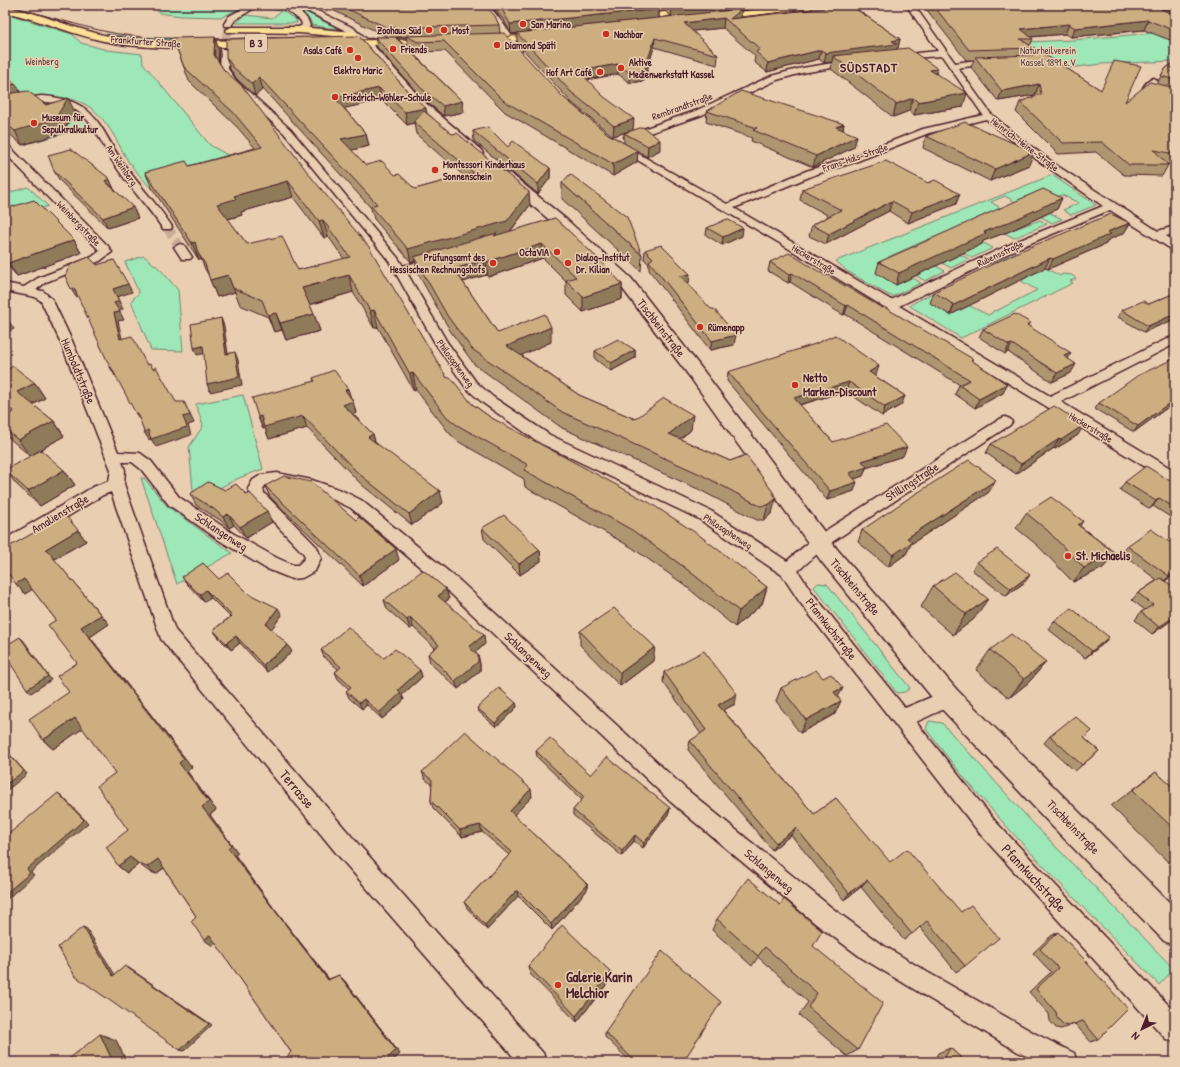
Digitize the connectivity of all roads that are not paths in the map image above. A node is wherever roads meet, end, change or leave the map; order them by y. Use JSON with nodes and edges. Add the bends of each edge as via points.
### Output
{"nodes":[{"id":1,"x":255,"y":5,"type":"edge"},
{"id":2,"x":284,"y":5,"type":"edge"},
{"id":3,"x":299,"y":5,"type":"edge"},
{"id":4,"x":484,"y":5,"type":"edge"},
{"id":5,"x":758,"y":5,"type":"edge"},
{"id":6,"x":817,"y":5,"type":"edge"},
{"id":7,"x":910,"y":5,"type":"edge"},
{"id":8,"x":5,"y":8,"type":"edge"},
{"id":9,"x":663,"y":15,"type":"junction"},
{"id":10,"x":616,"y":21,"type":"edge"},
{"id":11,"x":226,"y":24,"type":"joint"},
{"id":12,"x":626,"y":27,"type":"edge"},
{"id":13,"x":300,"y":30,"type":"junction"},
{"id":14,"x":556,"y":31,"type":"edge"},
{"id":15,"x":506,"y":36,"type":"junction"},
{"id":16,"x":469,"y":37,"type":"edge"},
{"id":17,"x":360,"y":39,"type":"junction"},
{"id":18,"x":317,"y":42,"type":"edge"},
{"id":19,"x":398,"y":42,"type":"junction"},
{"id":20,"x":263,"y":43,"type":"edge"},
{"id":21,"x":224,"y":51,"type":"tunnel mouth"},
{"id":22,"x":945,"y":53,"type":"junction"},
{"id":23,"x":377,"y":56,"type":"junction"},
{"id":24,"x":887,"y":58,"type":"edge"},
{"id":25,"x":528,"y":61,"type":"edge"},
{"id":26,"x":860,"y":61,"type":"edge"},
{"id":27,"x":999,"y":62,"type":"edge"},
{"id":28,"x":953,"y":66,"type":"junction"},
{"id":29,"x":1154,"y":81,"type":"edge"},
{"id":30,"x":1175,"y":96,"type":"edge"},
{"id":31,"x":5,"y":104,"type":"edge"},
{"id":32,"x":988,"y":116,"type":"junction"},
{"id":33,"x":612,"y":142,"type":"joint"},
{"id":34,"x":5,"y":147,"type":"edge"},
{"id":35,"x":1112,"y":206,"type":"junction"},
{"id":36,"x":726,"y":208,"type":"junction"},
{"id":37,"x":167,"y":227,"type":"tunnel mouth"},
{"id":38,"x":1175,"y":228,"type":"edge"},
{"id":39,"x":1157,"y":235,"type":"junction"},
{"id":40,"x":1175,"y":247,"type":"edge"},
{"id":41,"x":445,"y":258,"type":"edge"},
{"id":42,"x":400,"y":271,"type":"junction"},
{"id":43,"x":5,"y":287,"type":"edge"},
{"id":44,"x":26,"y":291,"type":"junction"},
{"id":45,"x":891,"y":305,"type":"junction"},
{"id":46,"x":1175,"y":339,"type":"edge"},
{"id":47,"x":1050,"y":402,"type":"junction"},
{"id":48,"x":1005,"y":422,"type":"dead end"},
{"id":49,"x":113,"y":457,"type":"junction"},
{"id":50,"x":1175,"y":478,"type":"edge"},
{"id":51,"x":116,"y":484,"type":"junction"},
{"id":52,"x":820,"y":542,"type":"junction"},
{"id":53,"x":5,"y":547,"type":"edge"},
{"id":54,"x":788,"y":570,"type":"junction"},
{"id":55,"x":948,"y":698,"type":"junction"},
{"id":56,"x":902,"y":719,"type":"junction"},
{"id":57,"x":1175,"y":930,"type":"edge"},
{"id":58,"x":1175,"y":1030,"type":"edge"},
{"id":59,"x":534,"y":1062,"type":"edge"},
{"id":60,"x":1065,"y":1062,"type":"edge"}],
"edges":[{"from":1,"to":11,"type":"street"},
{"from":2,"to":13,"type":"street","via":[[305,20],[306,26]]},
{"from":3,"to":17,"type":"street","via":[[351,30]]},
{"from":4,"to":15,"type":"street","via":[[500,24]]},
{"from":5,"to":9,"type":"main road"},
{"from":6,"to":9,"type":"main road"},
{"from":7,"to":22,"type":"street","name":"Heinrich-Heine-Straße"},
{"from":8,"to":20,"type":"main road","name":"Frankfurter Straße","number":"B 3","via":[[114,40],[182,44]]},
{"from":9,"to":10,"type":"main road"},
{"from":9,"to":12,"type":"main road"},
{"from":11,"to":13,"type":"main road","number":"B 3"},
{"from":13,"to":17,"type":"main road","number":"B 3"},
{"from":14,"to":15,"type":"main road"},
{"from":15,"to":16,"type":"main road"},
{"from":15,"to":25,"type":"street"},
{"from":17,"to":18,"type":"main road","number":"B 3"},
{"from":17,"to":19,"type":"main road","number":"B 3"},
{"from":17,"to":19,"type":"main road","number":"B 3","via":[[449,37]]},
{"from":17,"to":23,"type":"main road","name":"Tischbeinstraße"},
{"from":19,"to":23,"type":"main road","via":[[383,48]]},
{"from":21,"to":42,"type":"street","name":"Philosophenweg","via":[[224,69],[233,82],[288,131],[394,260]]},
{"from":22,"to":24,"type":"street"},
{"from":22,"to":28,"type":"street","name":"Heinrich-Heine-Straße"},
{"from":23,"to":52,"type":"main road","name":"Tischbeinstraße","via":[[418,103],[556,224],[594,251],[625,282],[696,373]]},
{"from":26,"to":33,"type":"street","name":"Rembrandtstraße","via":[[798,71],[774,78],[685,118]]},
{"from":27,"to":28,"type":"street"},
{"from":28,"to":32,"type":"street","name":"Heinrich-Heine-Straße"},
{"from":29,"to":30,"type":"street","via":[[1147,88]]},
{"from":31,"to":37,"type":"street","name":"Am Weinberg","via":[[38,99],[57,100],[71,103],[85,111],[121,167]]},
{"from":32,"to":35,"type":"street","name":"Heinrich-Heine-Straße","via":[[1039,158]]},
{"from":32,"to":36,"type":"street","name":"Frans-Hals-Straße","via":[[926,131],[852,160],[810,173]]},
{"from":33,"to":36,"type":"street","name":"Heckerstraße"},
{"from":34,"to":44,"type":"street","name":"Weinbergstraße","via":[[106,252],[96,259],[42,280]]},
{"from":35,"to":39,"type":"street","name":"Heinrich-Heine-Straße"},
{"from":35,"to":45,"type":"street","name":"Rubensstraße","via":[[1017,245]]},
{"from":36,"to":45,"type":"street","name":"Heckerstraße"},
{"from":38,"to":39,"type":"street"},
{"from":39,"to":40,"type":"street","name":"Heinrich-Heine-Straße"},
{"from":41,"to":42,"type":"street"},
{"from":42,"to":54,"type":"street","name":"Philosophenweg","via":[[441,343],[468,382],[488,400],[545,439],[705,515]]},
{"from":43,"to":44,"type":"street","name":"Humboldtstraße"},
{"from":44,"to":49,"type":"street","name":"Humboldtstraße","via":[[38,294],[46,300],[67,343]]},
{"from":45,"to":47,"type":"street","name":"Heckerstraße"},
{"from":46,"to":47,"type":"street"},
{"from":47,"to":50,"type":"street","name":"Heckerstraße"},
{"from":48,"to":52,"type":"street","name":"Stillingstraße"},
{"from":49,"to":51,"type":"street","name":"Humboldtstraße","via":[[118,470]]},
{"from":49,"to":60,"type":"street","name":"Schlangenweg","via":[[134,457],[146,466],[174,501],[228,538],[292,572],[302,571],[309,566],[313,558],[311,551],[258,497],[255,492],[256,486],[261,480],[271,478],[297,482],[346,498],[356,504],[454,586],[679,796],[824,916],[870,950],[919,980]]},
{"from":51,"to":53,"type":"street","name":"Amalienstraße","via":[[98,490]]},
{"from":51,"to":59,"type":"street","name":"Terrasse","via":[[167,634],[350,852]]},
{"from":52,"to":54,"type":"street"},
{"from":52,"to":55,"type":"main road","name":"Tischbeinstraße"},
{"from":54,"to":56,"type":"street","name":"Pfannkuchstraße","via":[[805,596]]},
{"from":55,"to":56,"type":"street"},
{"from":55,"to":57,"type":"main road","name":"Tischbeinstraße"},
{"from":56,"to":58,"type":"street","name":"Pfannkuchstraße","via":[[988,828]]}]}
